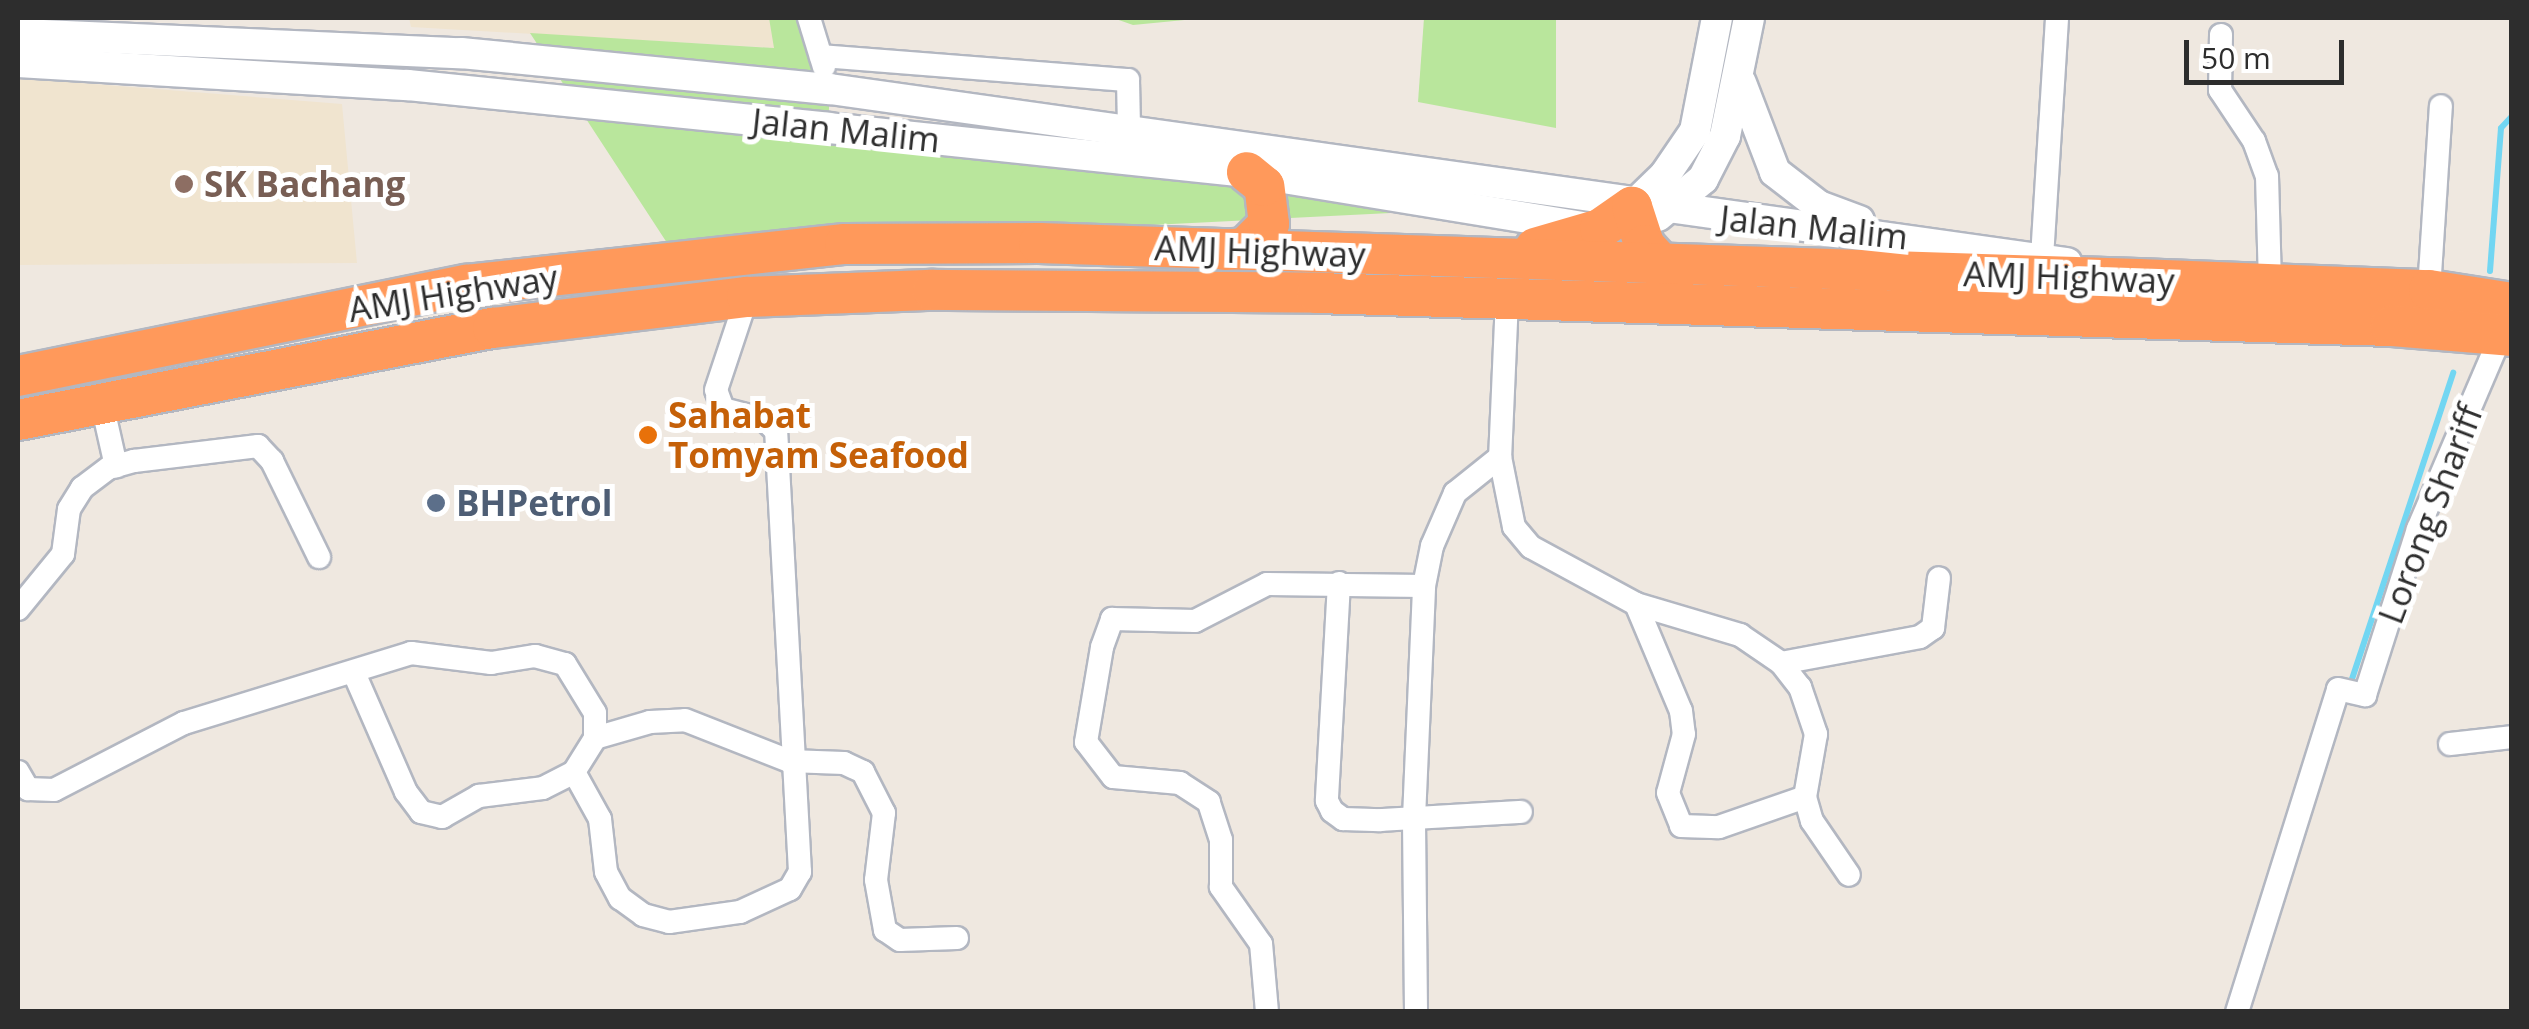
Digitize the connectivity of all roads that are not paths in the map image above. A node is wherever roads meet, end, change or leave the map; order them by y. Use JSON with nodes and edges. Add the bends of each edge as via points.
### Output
{"nodes":[{"id":1,"x":809,"y":18,"type":"edge"},
{"id":2,"x":1717,"y":18,"type":"edge"},
{"id":3,"x":1749,"y":18,"type":"edge"},
{"id":4,"x":2057,"y":18,"type":"edge"},
{"id":5,"x":18,"y":34,"type":"edge"},
{"id":6,"x":2221,"y":35,"type":"dead end"},
{"id":7,"x":821,"y":56,"type":"junction"},
{"id":8,"x":18,"y":62,"type":"edge"},
{"id":9,"x":1740,"y":80,"type":"junction"},
{"id":10,"x":830,"y":90,"type":"junction"},
{"id":11,"x":2441,"y":106,"type":"dead end"},
{"id":12,"x":1129,"y":129,"type":"junction"},
{"id":13,"x":1247,"y":172,"type":"junction"},
{"id":14,"x":1633,"y":219,"type":"junction"},
{"id":15,"x":1891,"y":234,"type":"junction"},
{"id":16,"x":1225,"y":250,"type":"junction"},
{"id":17,"x":1399,"y":255,"type":"junction"},
{"id":18,"x":2042,"y":258,"type":"junction"},
{"id":19,"x":1656,"y":265,"type":"junction"},
{"id":20,"x":2138,"y":279,"type":"junction"},
{"id":21,"x":2270,"y":284,"type":"junction"},
{"id":22,"x":2429,"y":290,"type":"junction"},
{"id":23,"x":747,"y":297,"type":"junction"},
{"id":24,"x":1507,"y":299,"type":"junction"},
{"id":25,"x":1751,"y":310,"type":"junction"},
{"id":26,"x":2507,"y":315,"type":"edge"},
{"id":27,"x":18,"y":376,"type":"edge"},
{"id":28,"x":102,"y":404,"type":"junction"},
{"id":29,"x":18,"y":420,"type":"edge"},
{"id":30,"x":1500,"y":457,"type":"junction"},
{"id":31,"x":116,"y":466,"type":"junction"},
{"id":32,"x":318,"y":556,"type":"dead end"},
{"id":33,"x":1939,"y":578,"type":"dead end"},
{"id":34,"x":1340,"y":583,"type":"junction"},
{"id":35,"x":1424,"y":586,"type":"junction"},
{"id":36,"x":1636,"y":604,"type":"junction"},
{"id":37,"x":18,"y":609,"type":"edge"},
{"id":38,"x":1781,"y":663,"type":"junction"},
{"id":39,"x":354,"y":673,"type":"junction"},
{"id":40,"x":595,"y":738,"type":"junction"},
{"id":41,"x":2512,"y":738,"type":"edge"},
{"id":42,"x":2450,"y":744,"type":"dead end"},
{"id":43,"x":789,"y":761,"type":"junction"},
{"id":44,"x":574,"y":772,"type":"junction"},
{"id":45,"x":21,"y":787,"type":"edge"},
{"id":46,"x":1805,"y":797,"type":"junction"},
{"id":47,"x":1520,"y":812,"type":"dead end"},
{"id":48,"x":1414,"y":818,"type":"junction"},
{"id":49,"x":1849,"y":875,"type":"dead end"},
{"id":50,"x":957,"y":938,"type":"dead end"},
{"id":51,"x":1267,"y":1012,"type":"edge"},
{"id":52,"x":1416,"y":1012,"type":"edge"},
{"id":53,"x":2237,"y":1012,"type":"edge"}],
"edges":[{"from":1,"to":7,"type":"street"},
{"from":2,"to":14,"type":"main road","via":[[1695,131]]},
{"from":3,"to":9,"type":"main road"},
{"from":4,"to":18,"type":"street"},
{"from":5,"to":10,"type":"main road","name":"Jalan Malim","via":[[460,53]]},
{"from":6,"to":21,"type":"street","via":[[2220,90],[2268,176]]},
{"from":7,"to":10,"type":"street"},
{"from":7,"to":12,"type":"street","via":[[1128,80]]},
{"from":8,"to":13,"type":"main road","name":"Jalan Malim","via":[[457,89]]},
{"from":9,"to":14,"type":"main road","via":[[1715,158],[1686,198]]},
{"from":9,"to":15,"type":"main road","via":[[1763,152],[1782,180],[1819,206]]},
{"from":10,"to":12,"type":"main road","name":"Jalan Malim"},
{"from":11,"to":22,"type":"street"},
{"from":12,"to":14,"type":"main road","name":"Jalan Malim"},
{"from":13,"to":14,"type":"main road","name":"Jalan Malim"},
{"from":13,"to":16,"type":"highway","via":[[1264,186],[1269,224],[1259,239]]},
{"from":14,"to":15,"type":"main road","name":"Jalan Malim"},
{"from":14,"to":17,"type":"highway","via":[[1530,249]]},
{"from":14,"to":19,"type":"highway"},
{"from":15,"to":18,"type":"main road","name":"Jalan Malim"},
{"from":16,"to":17,"type":"highway","name":"AMJ Highway"},
{"from":16,"to":27,"type":"highway","name":"AMJ Highway","via":[[845,244],[467,285]]},
{"from":17,"to":19,"type":"highway","name":"AMJ Highway"},
{"from":18,"to":20,"type":"main road","name":"Jalan Malim"},
{"from":19,"to":20,"type":"highway","name":"AMJ Highway"},
{"from":19,"to":25,"type":"highway","via":[[1701,295]]},
{"from":20,"to":21,"type":"highway","name":"AMJ Highway"},
{"from":21,"to":22,"type":"highway","name":"AMJ Highway"},
{"from":22,"to":26,"type":"highway","name":"AMJ Highway"},
{"from":23,"to":24,"type":"highway","name":"AMJ Highway","via":[[1112,289]]},
{"from":23,"to":28,"type":"highway","name":"AMJ Highway","via":[[494,328]]},
{"from":23,"to":43,"type":"street","via":[[716,390],[723,409],[765,420],[776,431]]},
{"from":24,"to":25,"type":"highway","name":"AMJ Highway"},
{"from":24,"to":30,"type":"street"},
{"from":25,"to":26,"type":"highway","name":"AMJ Highway","via":[[2392,326]]},
{"from":26,"to":53,"type":"street","name":"Lorong Shariff","via":[[2418,529],[2365,696],[2338,689]]},
{"from":28,"to":29,"type":"highway","name":"AMJ Highway"},
{"from":28,"to":31,"type":"street"},
{"from":30,"to":35,"type":"street","via":[[1455,494],[1432,546]]},
{"from":30,"to":36,"type":"street","via":[[1514,527],[1532,547]]},
{"from":31,"to":32,"type":"street","via":[[258,446],[272,461]]},
{"from":31,"to":37,"type":"street","via":[[82,488],[69,508],[64,554]]},
{"from":33,"to":38,"type":"street","via":[[1933,628],[1920,637]]},
{"from":34,"to":35,"type":"street"},
{"from":34,"to":48,"type":"street","via":[[1327,801],[1343,819]]},
{"from":34,"to":51,"type":"street","via":[[1266,584],[1195,621],[1112,619],[1086,742],[1113,778],[1180,783],[1210,802],[1221,840],[1220,887],[1261,944]]},
{"from":35,"to":48,"type":"street"},
{"from":36,"to":38,"type":"street","via":[[1740,635]]},
{"from":36,"to":46,"type":"street","via":[[1681,711],[1684,734],[1668,793],[1681,826],[1719,827]]},
{"from":38,"to":46,"type":"street","via":[[1800,687],[1816,734]]},
{"from":39,"to":40,"type":"street","via":[[411,653],[490,663],[535,656],[566,664],[595,713]]},
{"from":39,"to":44,"type":"street","via":[[420,812],[442,817],[479,796],[544,788]]},
{"from":39,"to":45,"type":"street","via":[[254,697],[184,723],[54,790]]},
{"from":40,"to":43,"type":"street","via":[[618,728],[685,720]]},
{"from":40,"to":44,"type":"street"},
{"from":41,"to":42,"type":"street"},
{"from":43,"to":44,"type":"street","via":[[800,872],[790,889],[740,912],[669,922],[642,915],[620,898],[606,872],[600,819]]},
{"from":43,"to":50,"type":"street","via":[[844,763],[863,772],[875,790],[884,813],[876,880],[885,930],[900,940]]},
{"from":46,"to":49,"type":"street","via":[[1812,821]]},
{"from":47,"to":48,"type":"street"},
{"from":48,"to":52,"type":"street"}]}
